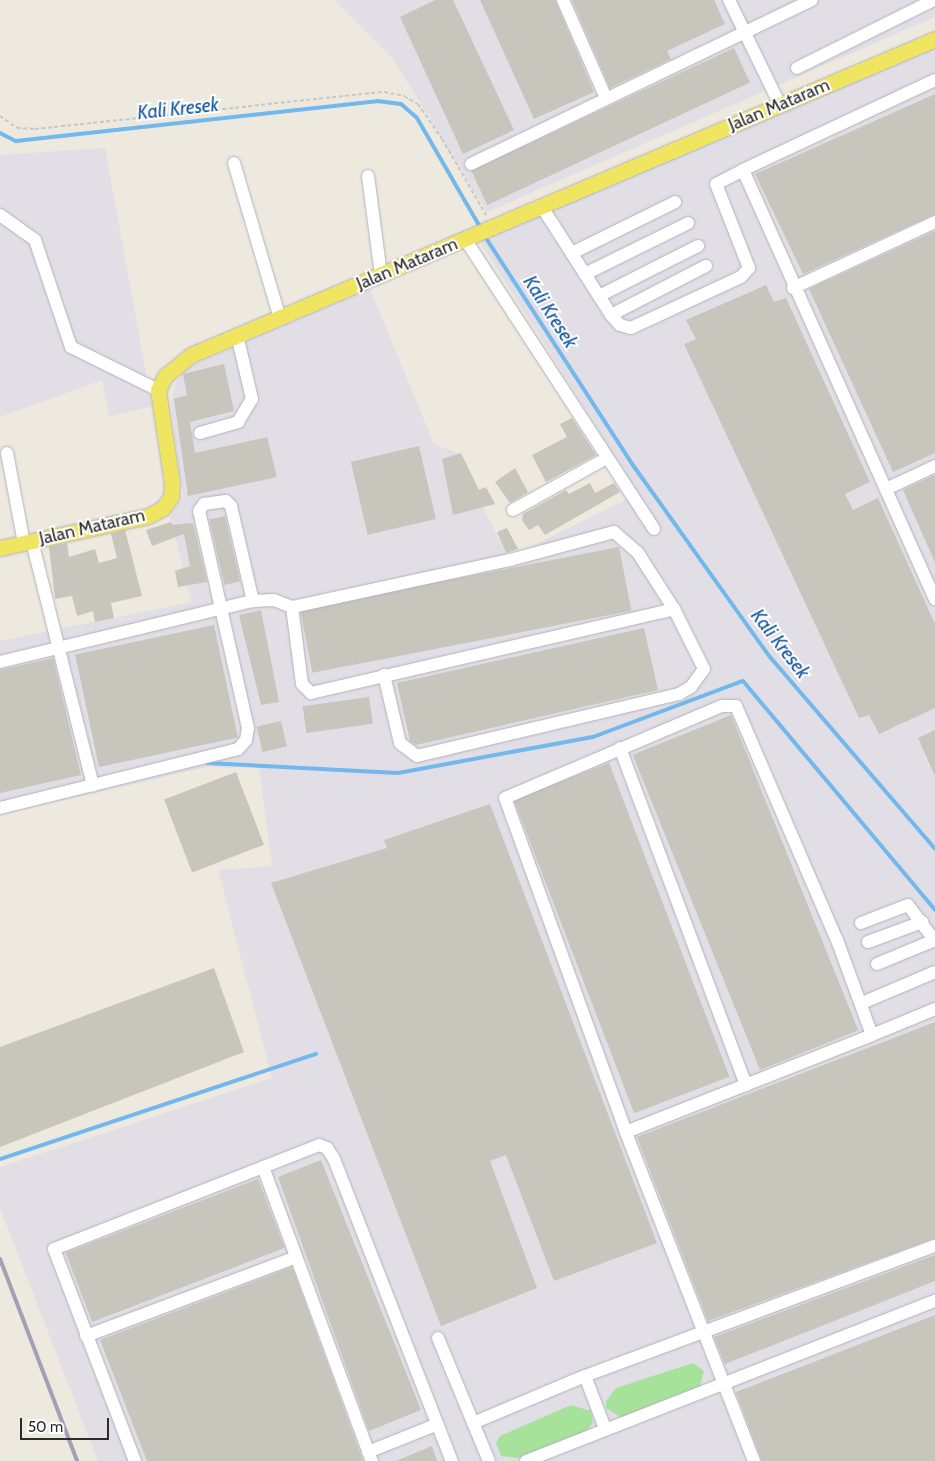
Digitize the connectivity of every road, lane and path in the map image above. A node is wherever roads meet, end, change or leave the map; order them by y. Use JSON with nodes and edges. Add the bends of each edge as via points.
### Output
{"nodes":[{"id":1,"x":563,"y":0,"type":"edge"},
{"id":2,"x":729,"y":0,"type":"edge"},
{"id":3,"x":812,"y":0,"type":"edge"},
{"id":4,"x":934,"y":0,"type":"edge"},
{"id":5,"x":744,"y":30,"type":"junction"},
{"id":6,"x":935,"y":39,"type":"edge"},
{"id":7,"x":797,"y":68,"type":"dead end"},
{"id":8,"x":935,"y":80,"type":"edge"},
{"id":9,"x":606,"y":98,"type":"junction"},
{"id":10,"x":780,"y":105,"type":"junction"},
{"id":11,"x":0,"y":116,"type":"edge"},
{"id":12,"x":234,"y":163,"type":"dead end"},
{"id":13,"x":471,"y":164,"type":"dead end"},
{"id":14,"x":743,"y":170,"type":"junction"},
{"id":15,"x":368,"y":176,"type":"dead end"},
{"id":16,"x":676,"y":202,"type":"dead end"},
{"id":17,"x":542,"y":207,"type":"junction"},
{"id":18,"x":0,"y":215,"type":"edge"},
{"id":19,"x":935,"y":222,"type":"edge"},
{"id":20,"x":688,"y":223,"type":"dead end"},
{"id":21,"x":493,"y":228,"type":"junction"},
{"id":22,"x":467,"y":238,"type":"junction"},
{"id":23,"x":698,"y":246,"type":"dead end"},
{"id":24,"x":572,"y":253,"type":"junction"},
{"id":25,"x":706,"y":266,"type":"dead end"},
{"id":26,"x":585,"y":274,"type":"junction"},
{"id":27,"x":382,"y":275,"type":"junction"},
{"id":28,"x":793,"y":288,"type":"junction"},
{"id":29,"x":599,"y":296,"type":"junction"},
{"id":30,"x":611,"y":315,"type":"junction"},
{"id":31,"x":280,"y":318,"type":"junction"},
{"id":32,"x":237,"y":336,"type":"junction"},
{"id":33,"x":158,"y":390,"type":"junction"},
{"id":34,"x":200,"y":433,"type":"dead end"},
{"id":35,"x":7,"y":453,"type":"dead end"},
{"id":36,"x":608,"y":458,"type":"junction"},
{"id":37,"x":935,"y":466,"type":"edge"},
{"id":38,"x":886,"y":489,"type":"junction"},
{"id":39,"x":513,"y":510,"type":"dead end"},
{"id":40,"x":654,"y":529,"type":"dead end"},
{"id":41,"x":28,"y":542,"type":"junction"},
{"id":42,"x":0,"y":548,"type":"edge"},
{"id":43,"x":935,"y":599,"type":"edge"},
{"id":44,"x":253,"y":601,"type":"junction"},
{"id":45,"x":292,"y":607,"type":"junction"},
{"id":46,"x":674,"y":609,"type":"junction"},
{"id":47,"x":220,"y":610,"type":"junction"},
{"id":48,"x":58,"y":650,"type":"junction"},
{"id":49,"x":0,"y":662,"type":"edge"},
{"id":50,"x":384,"y":675,"type":"junction"},
{"id":51,"x":620,"y":748,"type":"junction"},
{"id":52,"x":93,"y":785,"type":"junction"},
{"id":53,"x":0,"y":808,"type":"edge"},
{"id":54,"x":922,"y":922,"type":"junction"},
{"id":55,"x":861,"y":923,"type":"dead end"},
{"id":56,"x":935,"y":941,"type":"edge"},
{"id":57,"x":868,"y":942,"type":"dead end"},
{"id":58,"x":877,"y":964,"type":"dead end"},
{"id":59,"x":935,"y":972,"type":"edge"},
{"id":60,"x":862,"y":1003,"type":"junction"},
{"id":61,"x":935,"y":1009,"type":"edge"},
{"id":62,"x":872,"y":1034,"type":"junction"},
{"id":63,"x":746,"y":1085,"type":"junction"},
{"id":64,"x":626,"y":1132,"type":"junction"},
{"id":65,"x":263,"y":1167,"type":"junction"},
{"id":66,"x":935,"y":1246,"type":"edge"},
{"id":67,"x":296,"y":1257,"type":"junction"},
{"id":68,"x":935,"y":1301,"type":"edge"},
{"id":69,"x":703,"y":1332,"type":"junction"},
{"id":70,"x":86,"y":1336,"type":"junction"},
{"id":71,"x":438,"y":1338,"type":"dead end"},
{"id":72,"x":586,"y":1376,"type":"junction"},
{"id":73,"x":723,"y":1382,"type":"junction"},
{"id":74,"x":473,"y":1423,"type":"junction"},
{"id":75,"x":438,"y":1424,"type":"junction"},
{"id":76,"x":605,"y":1428,"type":"junction"},
{"id":77,"x":370,"y":1456,"type":"edge"},
{"id":78,"x":135,"y":1461,"type":"edge"},
{"id":79,"x":452,"y":1461,"type":"edge"},
{"id":80,"x":488,"y":1461,"type":"edge"},
{"id":81,"x":526,"y":1461,"type":"edge"},
{"id":82,"x":754,"y":1461,"type":"edge"}],
"edges":[{"from":1,"to":9,"type":"street"},
{"from":2,"to":5,"type":"street"},
{"from":3,"to":5,"type":"street"},
{"from":4,"to":7,"type":"street"},
{"from":5,"to":9,"type":"street"},
{"from":5,"to":10,"type":"street"},
{"from":6,"to":10,"type":"main road","name":"Jalan Mataram"},
{"from":8,"to":14,"type":"street"},
{"from":9,"to":13,"type":"street"},
{"from":10,"to":17,"type":"main road","name":"Jalan Mataram"},
{"from":11,"to":21,"type":"path","via":[[17,128],[35,129],[384,92],[404,96],[418,104],[437,132],[472,198]]},
{"from":12,"to":31,"type":"street"},
{"from":14,"to":28,"type":"street"},
{"from":14,"to":30,"type":"street","via":[[716,184],[749,268],[741,277],[630,328],[620,325]]},
{"from":15,"to":27,"type":"street"},
{"from":16,"to":24,"type":"street"},
{"from":17,"to":21,"type":"main road","name":"Jalan Mataram"},
{"from":17,"to":24,"type":"street"},
{"from":18,"to":33,"type":"street","via":[[35,240],[71,347]]},
{"from":19,"to":28,"type":"street"},
{"from":20,"to":26,"type":"street"},
{"from":21,"to":22,"type":"main road","name":"Jalan Mataram"},
{"from":22,"to":27,"type":"main road","name":"Jalan Mataram"},
{"from":22,"to":36,"type":"street"},
{"from":23,"to":29,"type":"street"},
{"from":24,"to":26,"type":"street"},
{"from":25,"to":30,"type":"street"},
{"from":26,"to":29,"type":"street"},
{"from":27,"to":31,"type":"main road","name":"Jalan Mataram"},
{"from":28,"to":38,"type":"street"},
{"from":29,"to":30,"type":"street"},
{"from":31,"to":32,"type":"main road","name":"Jalan Mataram"},
{"from":32,"to":33,"type":"main road","name":"Jalan Mataram","via":[[177,364]]},
{"from":32,"to":34,"type":"street","via":[[252,399],[238,422]]},
{"from":33,"to":41,"type":"main road","name":"Jalan Mataram","via":[[172,483],[171,497],[163,508],[148,516]]},
{"from":35,"to":41,"type":"street"},
{"from":36,"to":39,"type":"street"},
{"from":36,"to":40,"type":"street"},
{"from":37,"to":38,"type":"street"},
{"from":38,"to":43,"type":"street"},
{"from":41,"to":42,"type":"main road","name":"Jalan Mataram"},
{"from":41,"to":48,"type":"street"},
{"from":44,"to":45,"type":"street","via":[[274,600]]},
{"from":44,"to":47,"type":"street"},
{"from":44,"to":47,"type":"street","via":[[231,506],[226,501],[204,504],[198,511]]},
{"from":45,"to":46,"type":"street","via":[[614,532],[638,553]]},
{"from":45,"to":50,"type":"street","via":[[306,690],[316,692]]},
{"from":46,"to":50,"type":"street"},
{"from":46,"to":50,"type":"street","via":[[702,658],[704,669],[691,687],[679,694],[417,756],[400,743]]},
{"from":47,"to":48,"type":"street"},
{"from":47,"to":52,"type":"street","via":[[248,728],[246,740],[238,749]]},
{"from":48,"to":49,"type":"street"},
{"from":48,"to":52,"type":"street"},
{"from":51,"to":60,"type":"street","via":[[722,706],[740,710]]},
{"from":51,"to":63,"type":"street"},
{"from":51,"to":64,"type":"street","via":[[510,793],[505,801]]},
{"from":52,"to":53,"type":"street"},
{"from":54,"to":55,"type":"street","via":[[908,905]]},
{"from":54,"to":56,"type":"street"},
{"from":54,"to":57,"type":"street"},
{"from":56,"to":58,"type":"street"},
{"from":59,"to":60,"type":"street"},
{"from":60,"to":62,"type":"street"},
{"from":61,"to":62,"type":"street"},
{"from":62,"to":63,"type":"street"},
{"from":63,"to":64,"type":"street"},
{"from":64,"to":69,"type":"street"},
{"from":65,"to":67,"type":"street"},
{"from":65,"to":70,"type":"street","via":[[54,1249]]},
{"from":65,"to":75,"type":"street","via":[[305,1149],[327,1148]]},
{"from":66,"to":69,"type":"street"},
{"from":67,"to":70,"type":"street"},
{"from":67,"to":77,"type":"street"},
{"from":68,"to":73,"type":"street"},
{"from":69,"to":72,"type":"street"},
{"from":69,"to":73,"type":"street"},
{"from":70,"to":78,"type":"street"},
{"from":71,"to":74,"type":"street"},
{"from":72,"to":74,"type":"street"},
{"from":72,"to":76,"type":"street"},
{"from":73,"to":76,"type":"street"},
{"from":73,"to":82,"type":"street"},
{"from":74,"to":80,"type":"street"},
{"from":75,"to":77,"type":"street"},
{"from":75,"to":79,"type":"street"},
{"from":76,"to":81,"type":"street"}]}
